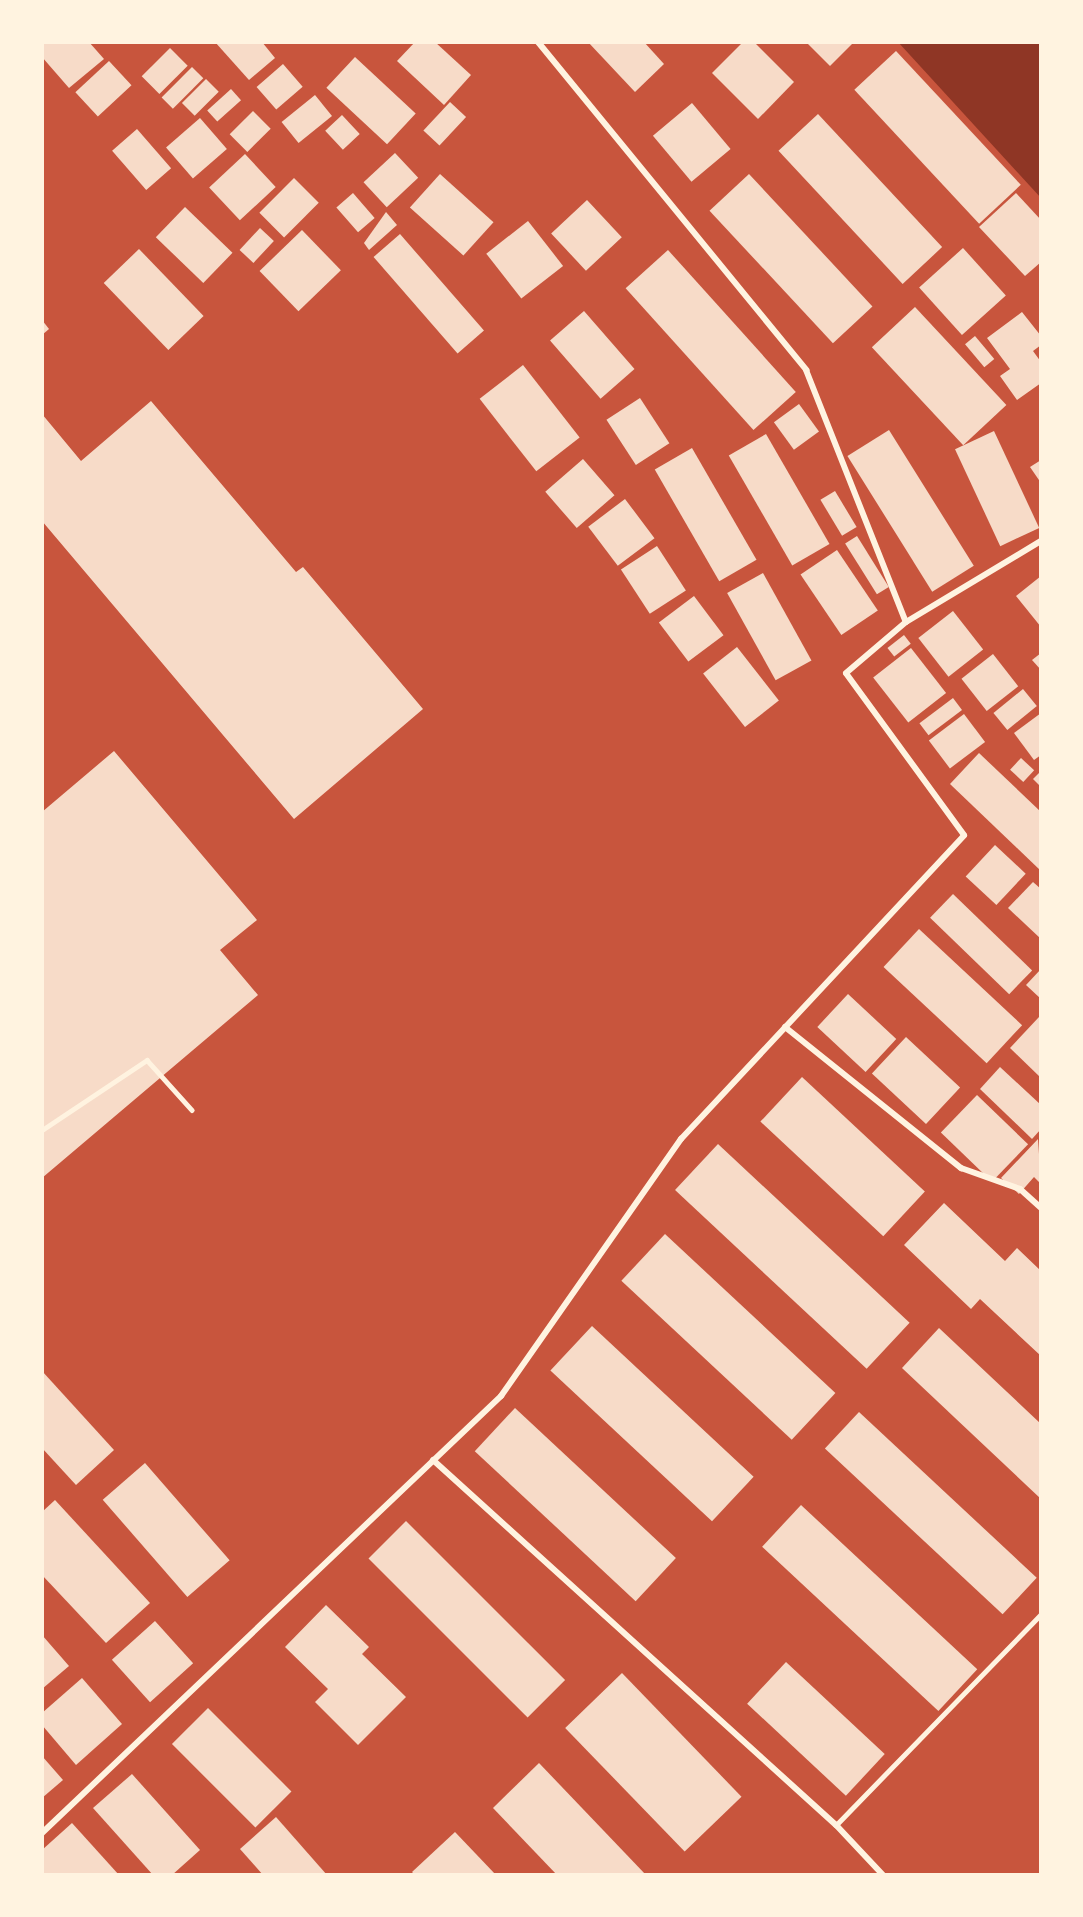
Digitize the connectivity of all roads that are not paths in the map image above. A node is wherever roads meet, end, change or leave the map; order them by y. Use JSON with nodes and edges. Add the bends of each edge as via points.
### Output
{"nodes":[{"id":1,"x":538,"y":42,"type":"edge"},
{"id":2,"x":1041,"y":541,"type":"edge"},
{"id":3,"x":906,"y":622,"type":"junction"},
{"id":4,"x":785,"y":1027,"type":"junction"},
{"id":5,"x":192,"y":1110,"type":"dead end"},
{"id":6,"x":42,"y":1130,"type":"edge"},
{"id":7,"x":1041,"y":1209,"type":"edge"},
{"id":8,"x":433,"y":1460,"type":"junction"},
{"id":9,"x":1041,"y":1614,"type":"edge"},
{"id":10,"x":836,"y":1825,"type":"junction"},
{"id":11,"x":42,"y":1833,"type":"edge"},
{"id":12,"x":883,"y":1875,"type":"edge"}],
"edges":[{"from":1,"to":3,"type":"street","via":[[806,370]]},
{"from":2,"to":3,"type":"street"},
{"from":3,"to":4,"type":"street","via":[[846,673],[964,835]]},
{"from":4,"to":7,"type":"street","via":[[961,1168],[1020,1189]]},
{"from":4,"to":8,"type":"street","via":[[681,1139],[501,1396]]},
{"from":5,"to":6,"type":"lane","via":[[147,1060]]},
{"from":8,"to":10,"type":"street"},
{"from":8,"to":11,"type":"street"},
{"from":9,"to":10,"type":"lane"},
{"from":10,"to":12,"type":"street"}]}
